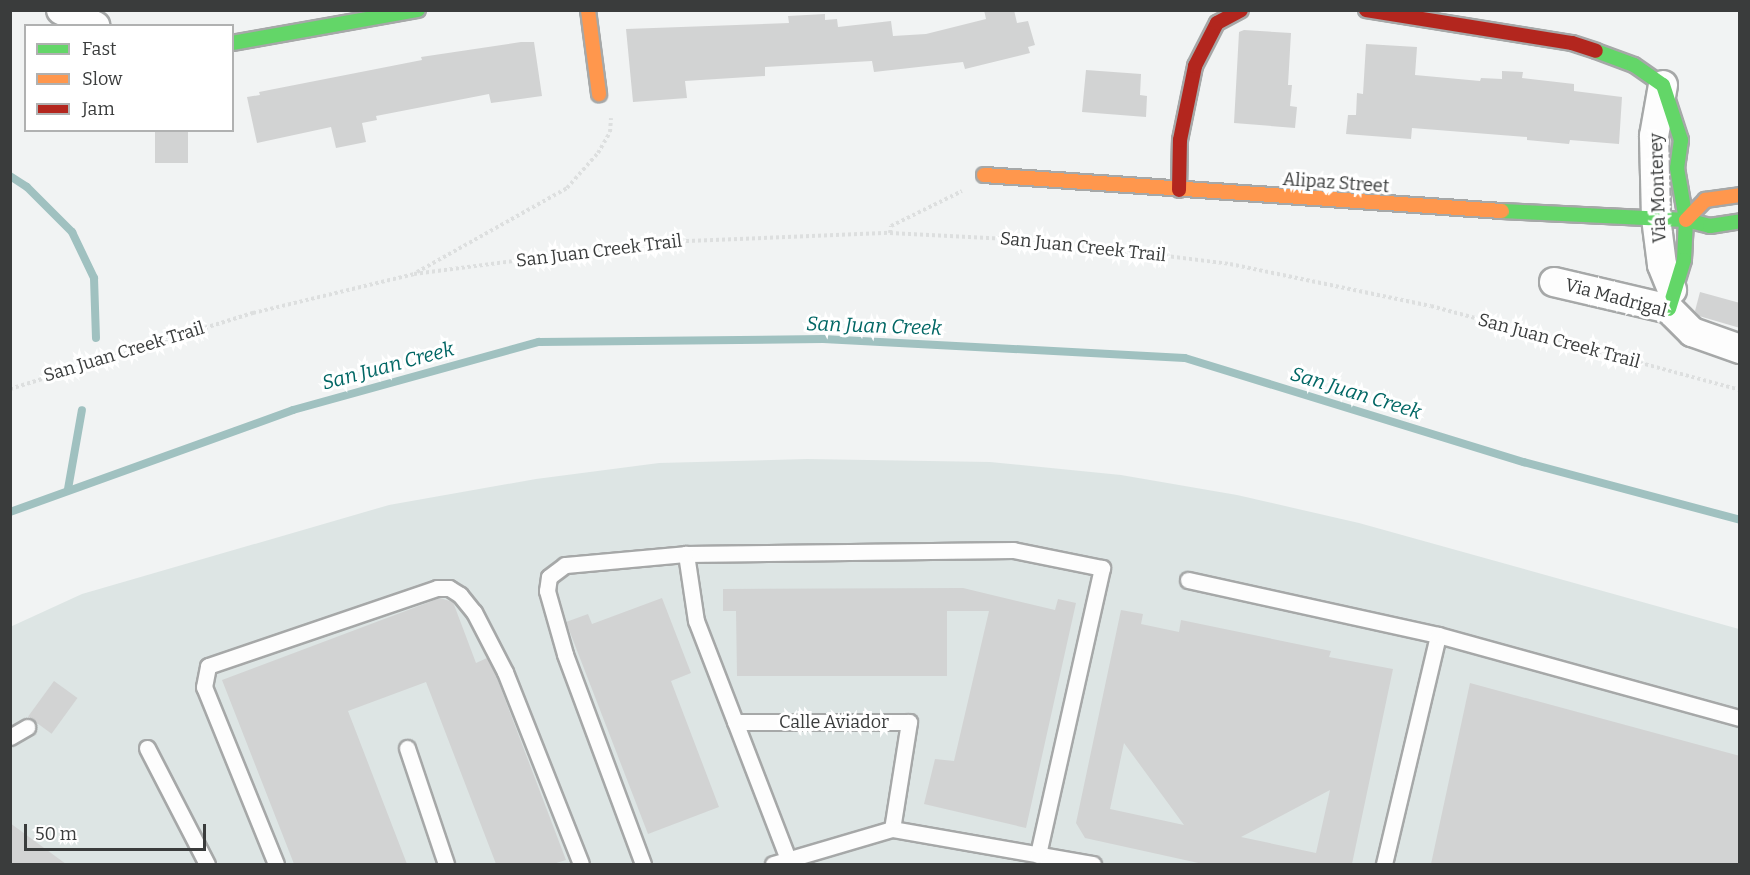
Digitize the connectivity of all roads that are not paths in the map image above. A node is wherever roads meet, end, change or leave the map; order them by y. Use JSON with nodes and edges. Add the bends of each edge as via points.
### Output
{"nodes":[{"id":1,"x":61,"y":10,"type":"edge"},
{"id":2,"x":418,"y":10,"type":"edge"},
{"id":3,"x":588,"y":10,"type":"edge"},
{"id":4,"x":1241,"y":10,"type":"edge"},
{"id":5,"x":1366,"y":10,"type":"edge"},
{"id":6,"x":326,"y":17,"type":"edge"},
{"id":7,"x":92,"y":24,"type":"edge"},
{"id":8,"x":234,"y":42,"type":"edge"},
{"id":9,"x":1663,"y":85,"type":"junction"},
{"id":10,"x":599,"y":94,"type":"road end"},
{"id":11,"x":984,"y":175,"type":"road end"},
{"id":12,"x":1179,"y":190,"type":"junction"},
{"id":13,"x":1740,"y":195,"type":"edge"},
{"id":14,"x":1656,"y":218,"type":"junction"},
{"id":15,"x":1686,"y":220,"type":"junction"},
{"id":16,"x":1740,"y":221,"type":"edge"},
{"id":17,"x":1554,"y":282,"type":"dead end"},
{"id":18,"x":1670,"y":299,"type":"junction"},
{"id":19,"x":1740,"y":348,"type":"edge"},
{"id":20,"x":686,"y":554,"type":"junction"},
{"id":21,"x":1188,"y":580,"type":"dead end"},
{"id":22,"x":1438,"y":635,"type":"junction"},
{"id":23,"x":1740,"y":718,"type":"edge"},
{"id":24,"x":735,"y":722,"type":"junction"},
{"id":25,"x":27,"y":727,"type":"dead end"},
{"id":26,"x":10,"y":737,"type":"edge"},
{"id":27,"x":147,"y":748,"type":"dead end"},
{"id":28,"x":407,"y":748,"type":"dead end"},
{"id":29,"x":892,"y":829,"type":"junction"},
{"id":30,"x":1038,"y":855,"type":"junction"},
{"id":31,"x":788,"y":859,"type":"junction"},
{"id":32,"x":207,"y":864,"type":"edge"},
{"id":33,"x":276,"y":864,"type":"edge"},
{"id":34,"x":446,"y":864,"type":"edge"},
{"id":35,"x":581,"y":864,"type":"edge"},
{"id":36,"x":643,"y":864,"type":"edge"},
{"id":37,"x":773,"y":864,"type":"edge"},
{"id":38,"x":1093,"y":864,"type":"edge"},
{"id":39,"x":1384,"y":864,"type":"edge"}],
"edges":[{"from":1,"to":7,"type":"street"},
{"from":2,"to":6,"type":"street"},
{"from":3,"to":10,"type":"street"},
{"from":4,"to":12,"type":"street","via":[[1217,23],[1195,66],[1180,140]]},
{"from":5,"to":9,"type":"street","via":[[1572,43],[1634,65]]},
{"from":6,"to":8,"type":"street"},
{"from":9,"to":14,"type":"street","name":"Via Monterey","via":[[1654,136]]},
{"from":9,"to":15,"type":"street","name":"Via Monterey","via":[[1681,140],[1677,168]]},
{"from":11,"to":12,"type":"street","name":"Alipaz Street"},
{"from":12,"to":14,"type":"street","name":"Alipaz Street","via":[[1501,212]]},
{"from":13,"to":15,"type":"street","via":[[1705,200]]},
{"from":14,"to":15,"type":"street","name":"Alipaz Street"},
{"from":14,"to":18,"type":"street","name":"Via Monterey"},
{"from":15,"to":16,"type":"street","name":"Alipaz Street","via":[[1710,226]]},
{"from":15,"to":18,"type":"street","name":"Via Monterey","via":[[1684,260]]},
{"from":17,"to":18,"type":"street","name":"Via Madrigal"},
{"from":18,"to":19,"type":"street","name":"Via Madrigal","via":[[1692,332]]},
{"from":20,"to":24,"type":"lane","via":[[696,621]]},
{"from":20,"to":30,"type":"lane","via":[[1013,550],[1102,568]]},
{"from":20,"to":36,"type":"lane","via":[[566,565],[549,577],[547,591],[565,654]]},
{"from":21,"to":22,"type":"lane"},
{"from":22,"to":23,"type":"lane"},
{"from":22,"to":39,"type":"lane"},
{"from":24,"to":29,"type":"lane","name":"Calle Aviador","via":[[909,722]]},
{"from":24,"to":31,"type":"lane"},
{"from":25,"to":26,"type":"lane"},
{"from":27,"to":32,"type":"lane"},
{"from":28,"to":34,"type":"lane"},
{"from":29,"to":30,"type":"lane"},
{"from":29,"to":31,"type":"lane"},
{"from":30,"to":38,"type":"lane"},
{"from":31,"to":37,"type":"lane"},
{"from":33,"to":35,"type":"lane","via":[[204,687],[208,666],[437,588],[449,588],[474,612],[505,672]]}]}
